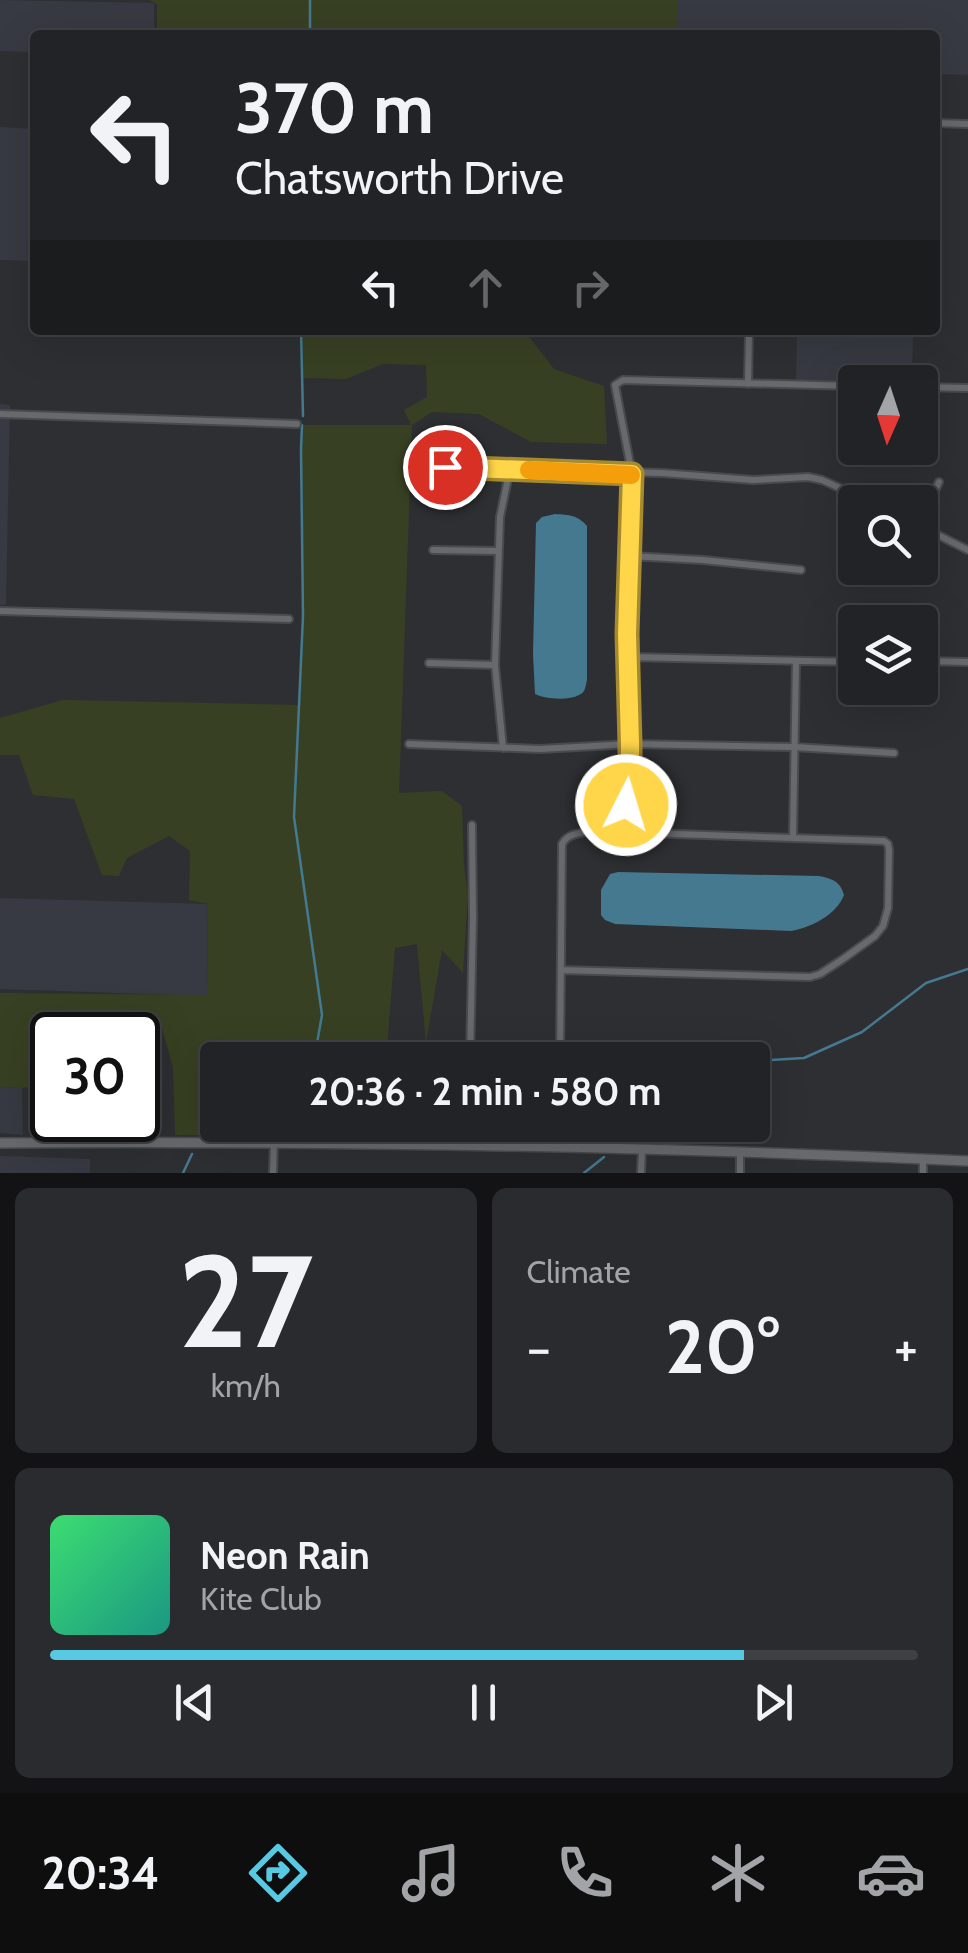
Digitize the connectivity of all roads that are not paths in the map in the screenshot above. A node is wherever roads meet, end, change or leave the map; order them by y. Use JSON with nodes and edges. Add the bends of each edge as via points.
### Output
{"nodes":[{"id":1,"x":940,"y":123,"type":"edge"},
{"id":2,"x":968,"y":124,"type":"edge"},
{"id":3,"x":749,"y":335,"type":"edge"},
{"id":4,"x":748,"y":384,"type":"junction"},
{"id":5,"x":838,"y":386,"type":"edge"},
{"id":6,"x":938,"y":387,"type":"edge"},
{"id":7,"x":968,"y":388,"type":"edge"},
{"id":8,"x":0,"y":414,"type":"edge"},
{"id":9,"x":297,"y":424,"type":"dead end"},
{"id":10,"x":412,"y":466,"type":"dead end"},
{"id":11,"x":510,"y":469,"type":"junction"},
{"id":12,"x":632,"y":474,"type":"junction"},
{"id":13,"x":939,"y":482,"type":"dead end"},
{"id":14,"x":938,"y":485,"type":"edge"},
{"id":15,"x":838,"y":488,"type":"edge"},
{"id":16,"x":938,"y":534,"type":"edge"},
{"id":17,"x":433,"y":550,"type":"dead end"},
{"id":18,"x":968,"y":550,"type":"edge"},
{"id":19,"x":498,"y":551,"type":"junction"},
{"id":20,"x":630,"y":556,"type":"junction"},
{"id":21,"x":801,"y":570,"type":"dead end"},
{"id":22,"x":0,"y":611,"type":"edge"},
{"id":23,"x":289,"y":619,"type":"dead end"},
{"id":24,"x":629,"y":658,"type":"junction"},
{"id":25,"x":796,"y":661,"type":"junction"},
{"id":26,"x":938,"y":661,"type":"edge"},
{"id":27,"x":838,"y":662,"type":"edge"},
{"id":28,"x":968,"y":662,"type":"edge"},
{"id":29,"x":429,"y":663,"type":"dead end"},
{"id":30,"x":495,"y":665,"type":"junction"},
{"id":31,"x":409,"y":744,"type":"dead end"},
{"id":32,"x":630,"y":744,"type":"junction"},
{"id":33,"x":794,"y":747,"type":"junction"},
{"id":34,"x":503,"y":748,"type":"junction"},
{"id":35,"x":894,"y":752,"type":"dead end"},
{"id":36,"x":620,"y":818,"type":"junction"},
{"id":37,"x":472,"y":825,"type":"dead end"},
{"id":38,"x":793,"y":837,"type":"junction"},
{"id":39,"x":561,"y":970,"type":"junction"},
{"id":40,"x":470,"y":1042,"type":"edge"},
{"id":41,"x":560,"y":1042,"type":"edge"},
{"id":42,"x":468,"y":1142,"type":"edge"},
{"id":43,"x":558,"y":1142,"type":"edge"},
{"id":44,"x":0,"y":1143,"type":"edge"},
{"id":45,"x":274,"y":1143,"type":"junction"},
{"id":46,"x":419,"y":1144,"type":"joint"},
{"id":47,"x":468,"y":1145,"type":"junction"},
{"id":48,"x":558,"y":1146,"type":"junction"},
{"id":49,"x":642,"y":1148,"type":"junction"},
{"id":50,"x":740,"y":1151,"type":"junction"},
{"id":51,"x":923,"y":1159,"type":"junction"},
{"id":52,"x":968,"y":1161,"type":"edge"},
{"id":53,"x":273,"y":1173,"type":"edge"},
{"id":54,"x":641,"y":1173,"type":"edge"},
{"id":55,"x":740,"y":1173,"type":"edge"},
{"id":56,"x":923,"y":1173,"type":"edge"}],
"edges":[{"from":1,"to":2,"type":"street"},
{"from":3,"to":4,"type":"street"},
{"from":4,"to":5,"type":"street"},
{"from":4,"to":12,"type":"street","via":[[617,382]]},
{"from":6,"to":7,"type":"street"},
{"from":8,"to":9,"type":"street"},
{"from":10,"to":11,"type":"street"},
{"from":11,"to":12,"type":"street"},
{"from":11,"to":19,"type":"street"},
{"from":12,"to":15,"type":"street","via":[[817,478]]},
{"from":12,"to":20,"type":"street"},
{"from":13,"to":14,"type":"street"},
{"from":16,"to":18,"type":"street"},
{"from":17,"to":19,"type":"street"},
{"from":19,"to":30,"type":"street"},
{"from":20,"to":21,"type":"street"},
{"from":20,"to":24,"type":"street"},
{"from":22,"to":23,"type":"street"},
{"from":24,"to":25,"type":"street"},
{"from":24,"to":32,"type":"street"},
{"from":25,"to":27,"type":"street"},
{"from":25,"to":33,"type":"street"},
{"from":26,"to":28,"type":"street"},
{"from":29,"to":30,"type":"street"},
{"from":30,"to":34,"type":"street"},
{"from":31,"to":34,"type":"street"},
{"from":32,"to":33,"type":"street"},
{"from":32,"to":34,"type":"street"},
{"from":32,"to":36,"type":"street"},
{"from":33,"to":35,"type":"street"},
{"from":33,"to":38,"type":"street"},
{"from":36,"to":38,"type":"street","via":[[646,833]]},
{"from":36,"to":39,"type":"street","via":[[564,840]]},
{"from":37,"to":40,"type":"street"},
{"from":38,"to":39,"type":"street","via":[[881,840],[890,850],[884,926],[816,976]]},
{"from":39,"to":41,"type":"street"},
{"from":42,"to":47,"type":"street"},
{"from":43,"to":48,"type":"street"},
{"from":44,"to":45,"type":"street"},
{"from":45,"to":46,"type":"street"},
{"from":45,"to":53,"type":"street"},
{"from":46,"to":47,"type":"street"},
{"from":47,"to":48,"type":"street"},
{"from":48,"to":49,"type":"street"},
{"from":49,"to":50,"type":"street"},
{"from":49,"to":54,"type":"street"},
{"from":50,"to":51,"type":"street"},
{"from":50,"to":55,"type":"street"},
{"from":51,"to":52,"type":"street"},
{"from":51,"to":56,"type":"street"}]}
